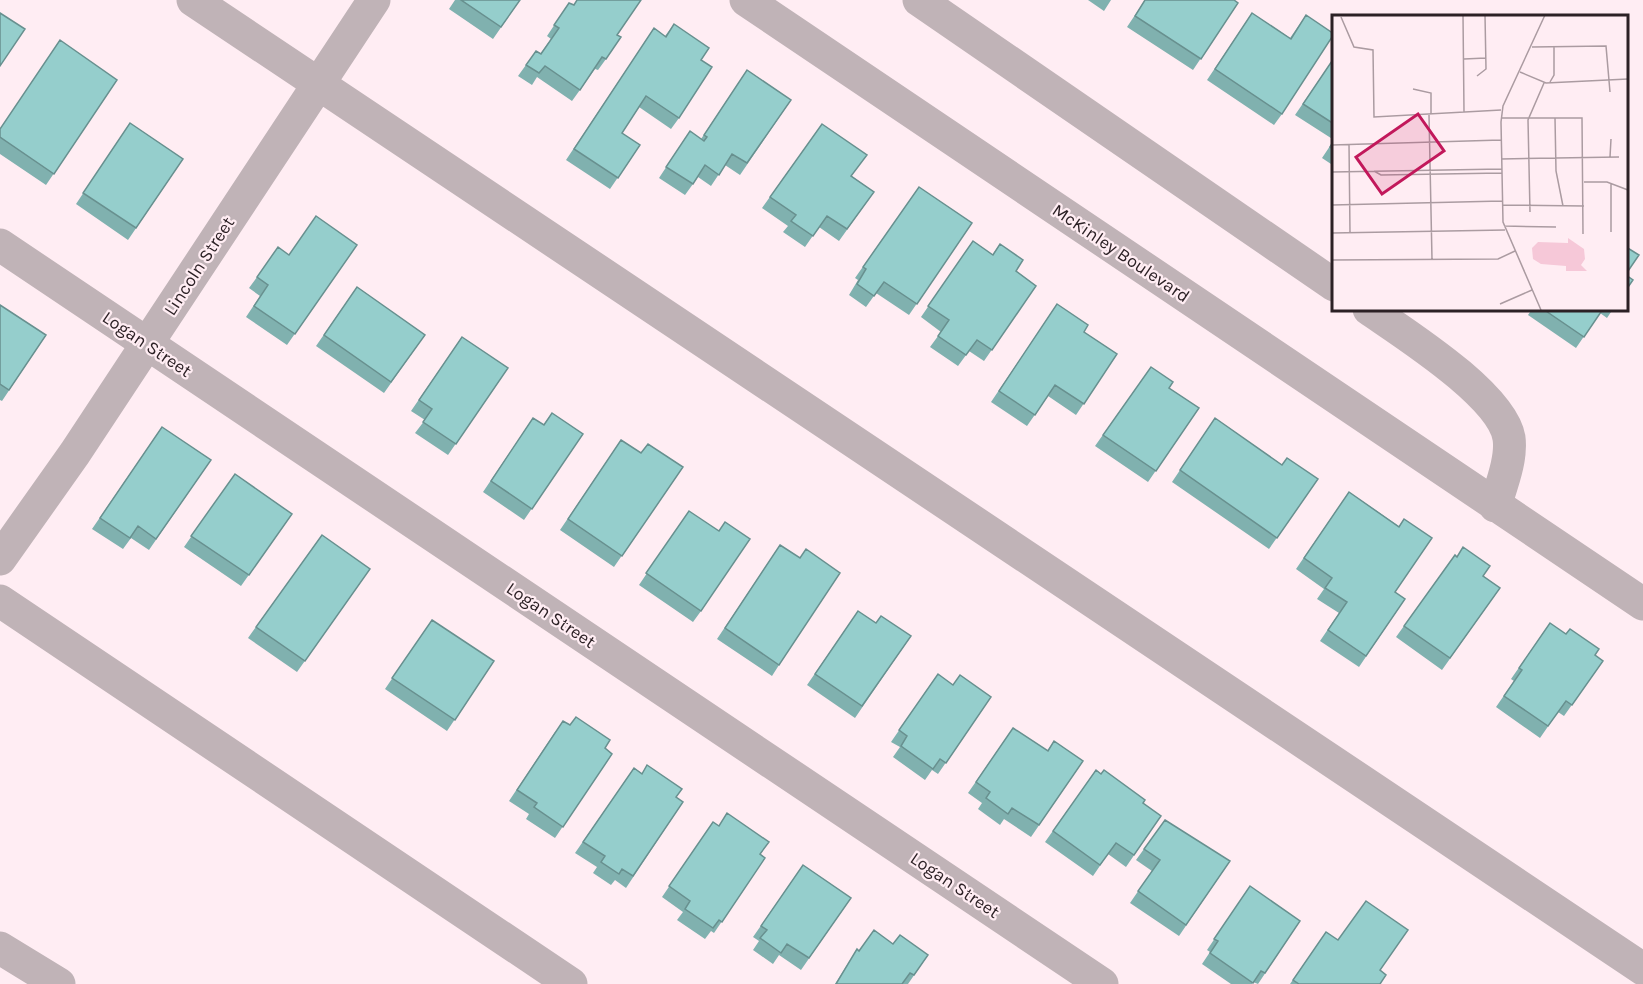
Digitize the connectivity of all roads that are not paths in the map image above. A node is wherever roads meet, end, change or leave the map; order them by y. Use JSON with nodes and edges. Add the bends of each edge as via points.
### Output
{"nodes":[{"id":1,"x":193,"y":0,"type":"edge"},
{"id":2,"x":374,"y":0,"type":"edge"},
{"id":3,"x":746,"y":0,"type":"edge"},
{"id":4,"x":919,"y":0,"type":"edge"},
{"id":5,"x":318,"y":85,"type":"junction"},
{"id":6,"x":0,"y":245,"type":"edge"},
{"id":7,"x":1332,"y":284,"type":"edge"},
{"id":8,"x":1370,"y":310,"type":"edge"},
{"id":9,"x":147,"y":344,"type":"junction"},
{"id":10,"x":1496,"y":506,"type":"junction"},
{"id":11,"x":0,"y":559,"type":"edge"},
{"id":12,"x":0,"y":601,"type":"edge"},
{"id":13,"x":1643,"y":604,"type":"edge"},
{"id":14,"x":0,"y":948,"type":"edge"},
{"id":15,"x":1643,"y":969,"type":"edge"},
{"id":16,"x":59,"y":984,"type":"edge"},
{"id":17,"x":571,"y":984,"type":"edge"},
{"id":18,"x":1102,"y":984,"type":"edge"}],
"edges":[{"from":1,"to":5,"type":"street"},
{"from":2,"to":5,"type":"street","name":"Lincoln Street"},
{"from":3,"to":10,"type":"street","name":"McKinley Boulevard"},
{"from":4,"to":7,"type":"street"},
{"from":5,"to":9,"type":"street","name":"Lincoln Street"},
{"from":5,"to":15,"type":"street"},
{"from":6,"to":9,"type":"street","name":"Logan Street"},
{"from":8,"to":10,"type":"street","via":[[1428,350],[1475,389],[1501,417],[1509,439]]},
{"from":9,"to":11,"type":"street","name":"Lincoln Street"},
{"from":9,"to":18,"type":"street","name":"Logan Street"},
{"from":10,"to":13,"type":"street","name":"McKinley Boulevard"},
{"from":12,"to":17,"type":"street"},
{"from":14,"to":16,"type":"street"}]}
